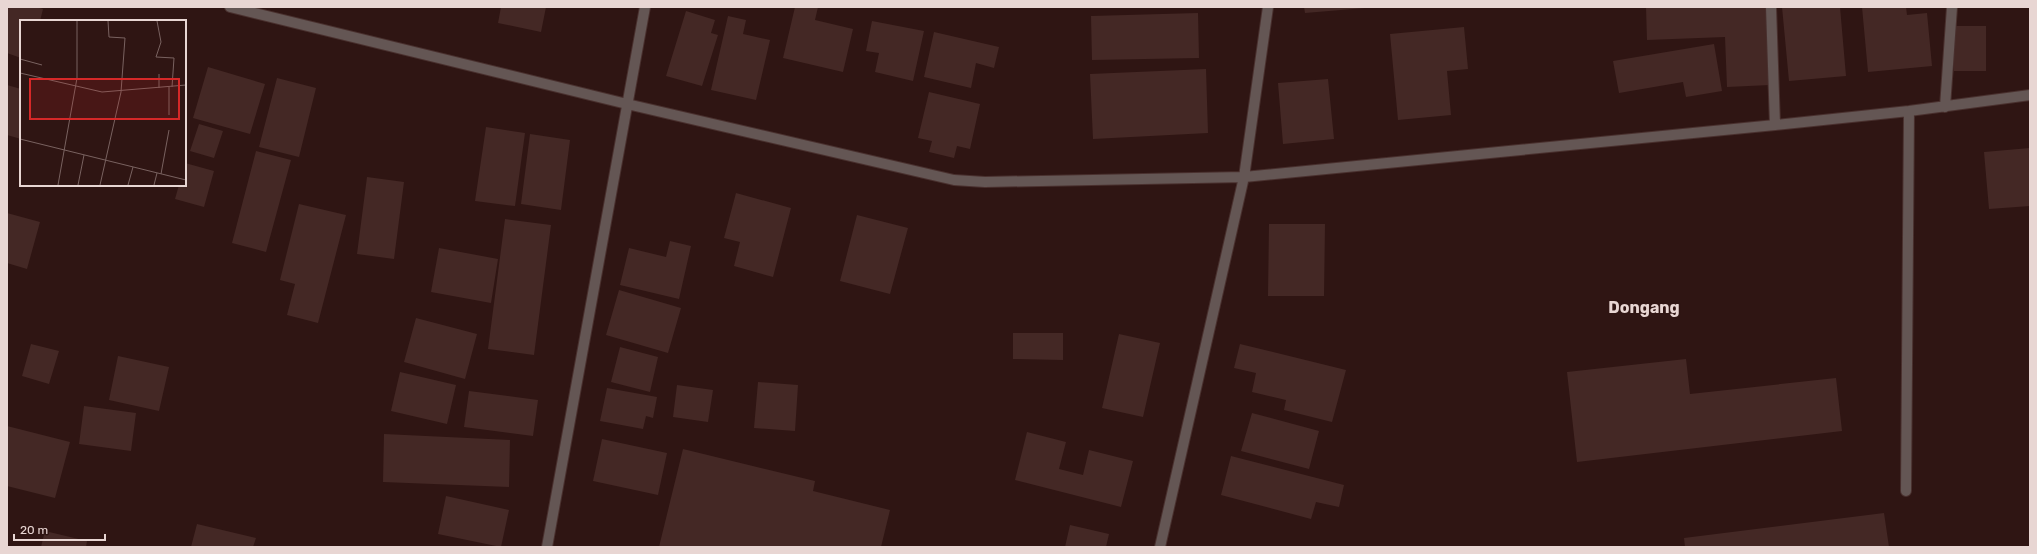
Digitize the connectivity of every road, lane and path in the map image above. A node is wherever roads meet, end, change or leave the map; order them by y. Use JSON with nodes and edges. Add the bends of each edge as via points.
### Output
{"nodes":[{"id":1,"x":230,"y":7,"type":"edge"},
{"id":2,"x":645,"y":7,"type":"edge"},
{"id":3,"x":1268,"y":7,"type":"edge"},
{"id":4,"x":1771,"y":7,"type":"edge"},
{"id":5,"x":1952,"y":7,"type":"edge"},
{"id":6,"x":2030,"y":95,"type":"edge"},
{"id":7,"x":626,"y":104,"type":"junction"},
{"id":8,"x":1945,"y":107,"type":"junction"},
{"id":9,"x":1909,"y":111,"type":"junction"},
{"id":10,"x":1774,"y":125,"type":"junction"},
{"id":11,"x":1244,"y":177,"type":"junction"},
{"id":12,"x":1906,"y":491,"type":"dead end"},
{"id":13,"x":547,"y":547,"type":"edge"},
{"id":14,"x":1160,"y":547,"type":"edge"}],
"edges":[{"from":1,"to":7,"type":"street"},
{"from":2,"to":7,"type":"street"},
{"from":3,"to":11,"type":"street"},
{"from":4,"to":10,"type":"street"},
{"from":5,"to":8,"type":"street"},
{"from":6,"to":8,"type":"street"},
{"from":7,"to":11,"type":"street","via":[[954,180],[985,182]]},
{"from":7,"to":13,"type":"street"},
{"from":8,"to":9,"type":"street"},
{"from":9,"to":10,"type":"street"},
{"from":9,"to":12,"type":"street"},
{"from":10,"to":11,"type":"street"},
{"from":11,"to":14,"type":"street"}]}
